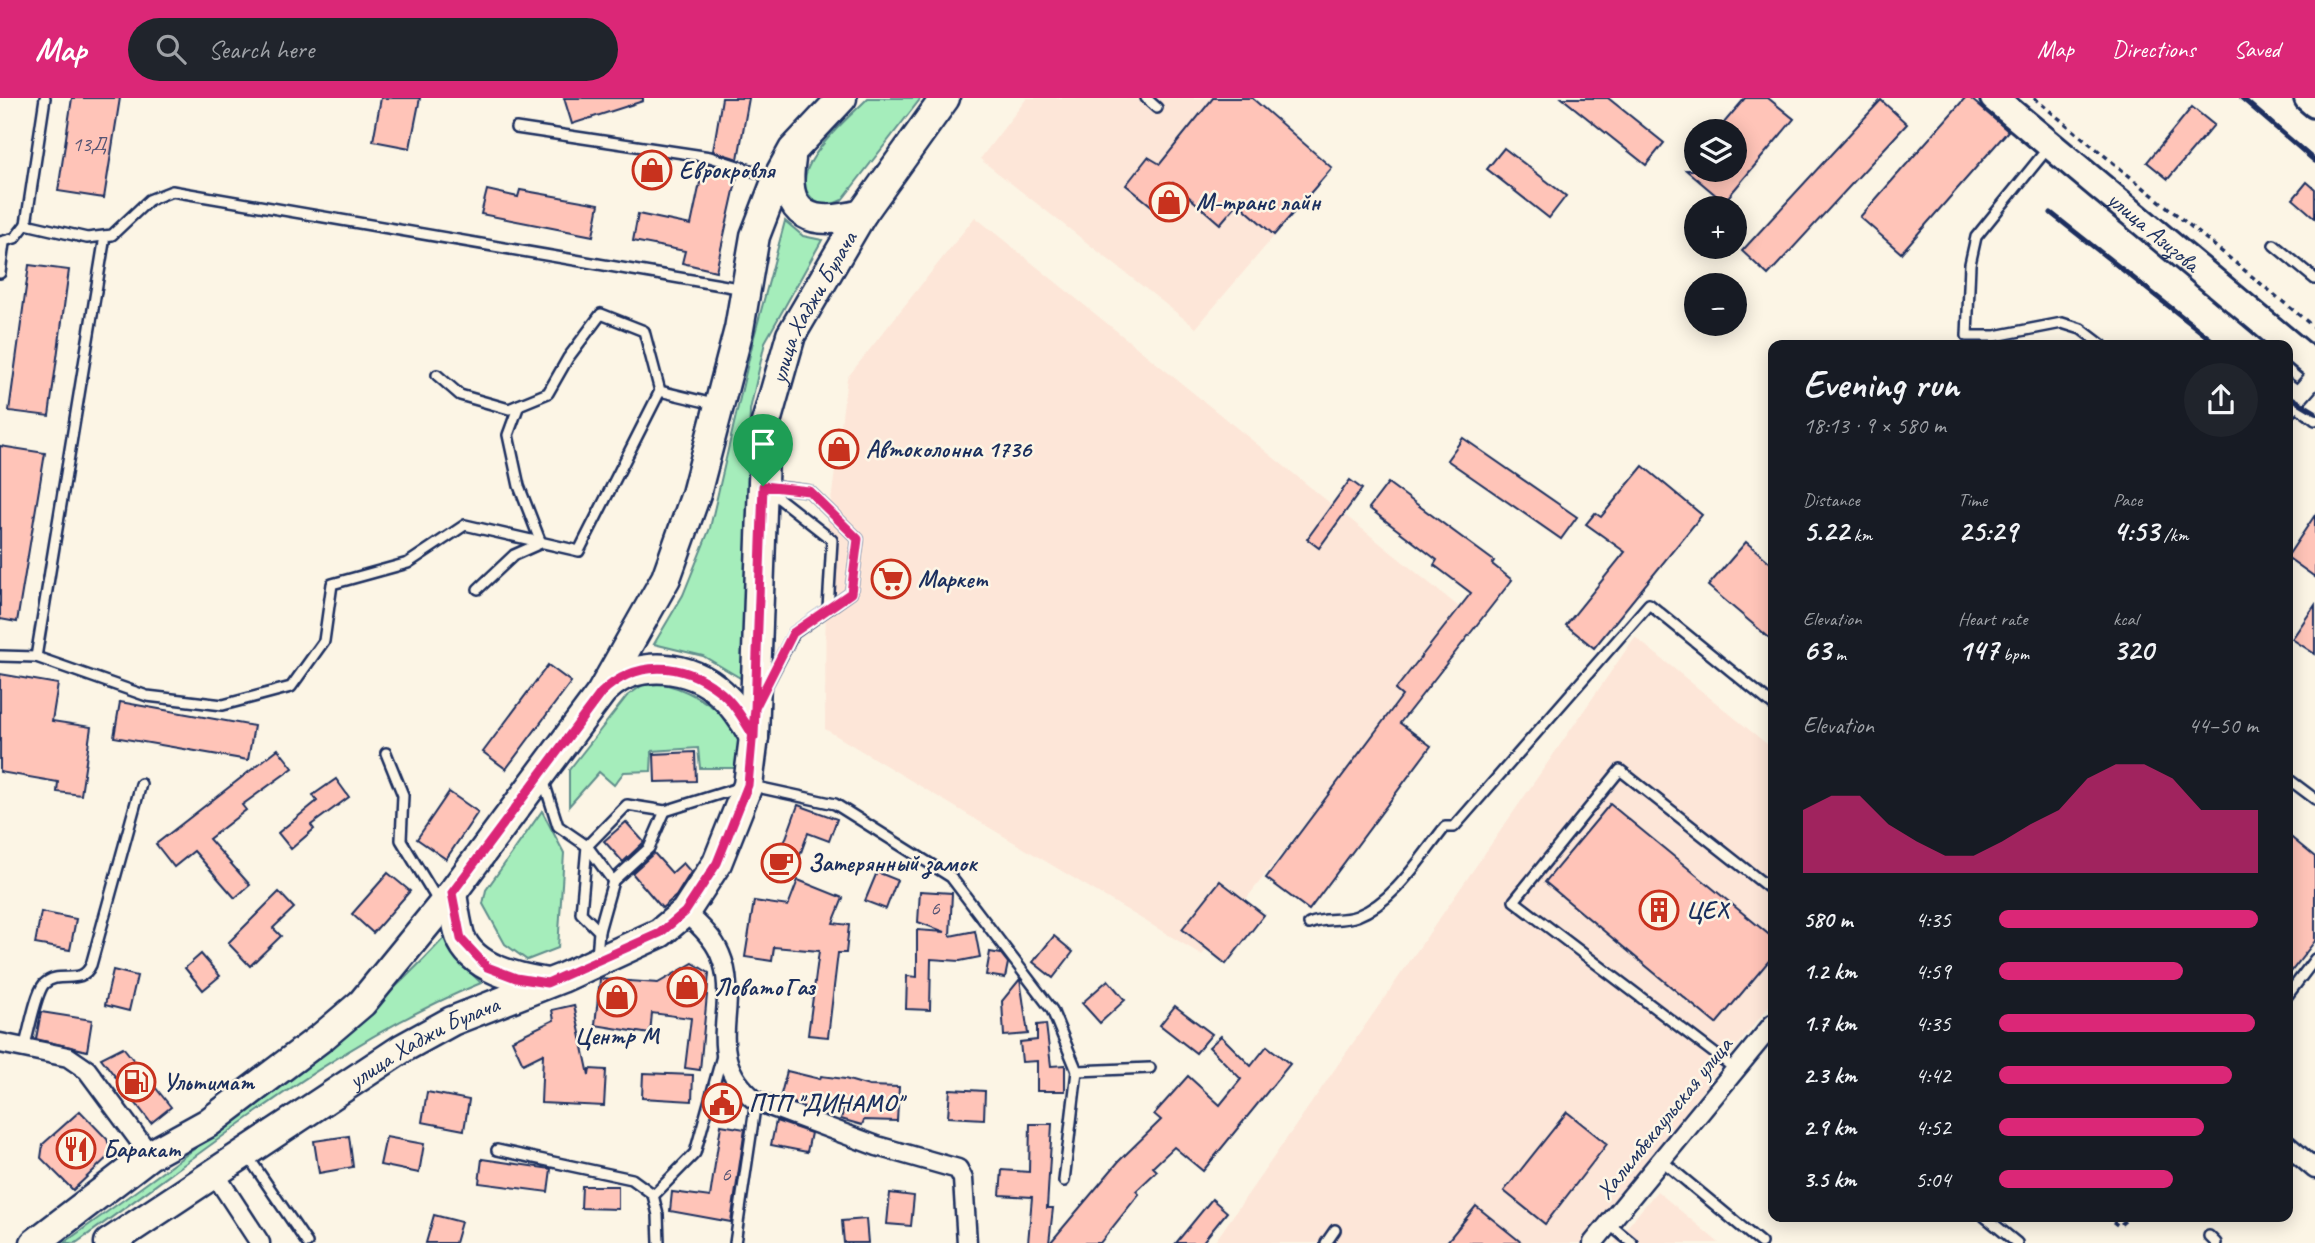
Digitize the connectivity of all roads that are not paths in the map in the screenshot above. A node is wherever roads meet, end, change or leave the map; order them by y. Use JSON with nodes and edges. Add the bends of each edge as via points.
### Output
{"nodes":[{"id":1,"x":46,"y":98,"type":"edge"},
{"id":2,"x":842,"y":98,"type":"edge"},
{"id":3,"x":945,"y":98,"type":"edge"},
{"id":4,"x":1146,"y":98,"type":"edge"},
{"id":5,"x":1994,"y":98,"type":"edge"},
{"id":6,"x":2013,"y":98,"type":"edge"},
{"id":7,"x":2308,"y":98,"type":"edge"},
{"id":8,"x":2315,"y":104,"type":"edge"},
{"id":9,"x":1157,"y":108,"type":"dead end"},
{"id":10,"x":516,"y":128,"type":"dead end"},
{"id":11,"x":2055,"y":141,"type":"junction"},
{"id":12,"x":793,"y":150,"type":"junction"},
{"id":13,"x":777,"y":178,"type":"junction"},
{"id":14,"x":862,"y":214,"type":"junction"},
{"id":15,"x":26,"y":224,"type":"junction"},
{"id":16,"x":105,"y":236,"type":"junction"},
{"id":17,"x":2,"y":243,"type":"edge"},
{"id":18,"x":2274,"y":245,"type":"dead end"},
{"id":19,"x":0,"y":273,"type":"edge"},
{"id":20,"x":2315,"y":279,"type":"edge"},
{"id":21,"x":746,"y":289,"type":"junction"},
{"id":22,"x":1968,"y":340,"type":"edge"},
{"id":23,"x":2095,"y":340,"type":"edge"},
{"id":24,"x":2285,"y":340,"type":"edge"},
{"id":25,"x":2293,"y":347,"type":"edge"},
{"id":26,"x":2315,"y":348,"type":"edge"},
{"id":27,"x":2315,"y":366,"type":"edge"},
{"id":28,"x":437,"y":375,"type":"dead end"},
{"id":29,"x":2315,"y":377,"type":"edge"},
{"id":30,"x":660,"y":391,"type":"junction"},
{"id":31,"x":2293,"y":396,"type":"edge"},
{"id":32,"x":2293,"y":398,"type":"edge"},
{"id":33,"x":519,"y":405,"type":"junction"},
{"id":34,"x":719,"y":405,"type":"junction"},
{"id":35,"x":2315,"y":420,"type":"edge"},
{"id":36,"x":763,"y":486,"type":"junction"},
{"id":37,"x":541,"y":543,"type":"junction"},
{"id":38,"x":478,"y":589,"type":"dead end"},
{"id":39,"x":828,"y":609,"type":"junction"},
{"id":40,"x":0,"y":656,"type":"edge"},
{"id":41,"x":36,"y":657,"type":"junction"},
{"id":42,"x":601,"y":693,"type":"junction"},
{"id":43,"x":1768,"y":701,"type":"edge"},
{"id":44,"x":755,"y":708,"type":"junction"},
{"id":45,"x":754,"y":737,"type":"junction"},
{"id":46,"x":386,"y":753,"type":"dead end"},
{"id":47,"x":541,"y":772,"type":"junction"},
{"id":48,"x":2293,"y":782,"type":"edge"},
{"id":49,"x":141,"y":784,"type":"dead end"},
{"id":50,"x":748,"y":785,"type":"junction"},
{"id":51,"x":2315,"y":799,"type":"edge"},
{"id":52,"x":665,"y":811,"type":"junction"},
{"id":53,"x":587,"y":846,"type":"junction"},
{"id":54,"x":613,"y":881,"type":"junction"},
{"id":55,"x":1768,"y":887,"type":"edge"},
{"id":56,"x":446,"y":899,"type":"junction"},
{"id":57,"x":685,"y":912,"type":"junction"},
{"id":58,"x":1309,"y":924,"type":"dead end"},
{"id":59,"x":599,"y":931,"type":"junction"},
{"id":60,"x":2315,"y":959,"type":"edge"},
{"id":61,"x":597,"y":962,"type":"junction"},
{"id":62,"x":547,"y":983,"type":"junction"},
{"id":63,"x":2293,"y":988,"type":"edge"},
{"id":64,"x":1768,"y":1035,"type":"edge"},
{"id":65,"x":0,"y":1043,"type":"edge"},
{"id":66,"x":24,"y":1048,"type":"junction"},
{"id":67,"x":724,"y":1051,"type":"junction"},
{"id":68,"x":1150,"y":1068,"type":"dead end"},
{"id":69,"x":1735,"y":1069,"type":"junction"},
{"id":70,"x":1077,"y":1071,"type":"junction"},
{"id":71,"x":756,"y":1101,"type":"junction"},
{"id":72,"x":497,"y":1150,"type":"dead end"},
{"id":73,"x":2293,"y":1150,"type":"edge"},
{"id":74,"x":244,"y":1151,"type":"junction"},
{"id":75,"x":150,"y":1155,"type":"junction"},
{"id":76,"x":1661,"y":1160,"type":"junction"},
{"id":77,"x":2315,"y":1169,"type":"edge"},
{"id":78,"x":213,"y":1171,"type":"junction"},
{"id":79,"x":1064,"y":1181,"type":"dead end"},
{"id":80,"x":653,"y":1195,"type":"junction"},
{"id":81,"x":1991,"y":1222,"type":"edge"},
{"id":82,"x":1609,"y":1224,"type":"junction"},
{"id":83,"x":1335,"y":1230,"type":"dead end"},
{"id":84,"x":35,"y":1243,"type":"edge"},
{"id":85,"x":109,"y":1243,"type":"edge"},
{"id":86,"x":260,"y":1243,"type":"edge"},
{"id":87,"x":307,"y":1243,"type":"edge"},
{"id":88,"x":659,"y":1243,"type":"edge"},
{"id":89,"x":735,"y":1243,"type":"edge"},
{"id":90,"x":967,"y":1243,"type":"edge"},
{"id":91,"x":1326,"y":1243,"type":"edge"},
{"id":92,"x":1593,"y":1243,"type":"edge"},
{"id":93,"x":1632,"y":1243,"type":"edge"},
{"id":94,"x":1761,"y":1243,"type":"edge"},
{"id":95,"x":2017,"y":1243,"type":"edge"}],
"edges":[{"from":1,"to":15,"type":"lane"},
{"from":2,"to":12,"type":"main road"},
{"from":3,"to":14,"type":"main road","name":"улица Хаджи Булача"},
{"from":4,"to":9,"type":"lane"},
{"from":5,"to":11,"type":"main road","name":"улица Азизова"},
{"from":6,"to":11,"type":"main road","name":"улица Азизова"},
{"from":7,"to":8,"type":"main road"},
{"from":10,"to":13,"type":"lane","via":[[710,157]]},
{"from":11,"to":22,"type":"lane","via":[[1976,237],[1970,264]]},
{"from":11,"to":24,"type":"main road","name":"улица Азизова"},
{"from":11,"to":26,"type":"main road","name":"улица Азизова"},
{"from":12,"to":13,"type":"main road"},
{"from":12,"to":14,"type":"main road","via":[[788,182],[792,196],[808,216],[820,222]]},
{"from":13,"to":21,"type":"main road","via":[[755,236]]},
{"from":14,"to":36,"type":"main road","name":"улица Хаджи Булача","via":[[791,335],[765,426]]},
{"from":15,"to":16,"type":"lane","via":[[87,238]]},
{"from":15,"to":17,"type":"lane","via":[[15,238]]},
{"from":16,"to":21,"type":"lane","via":[[149,200],[172,191]]},
{"from":16,"to":41,"type":"lane"},
{"from":17,"to":19,"type":"lane"},
{"from":18,"to":20,"type":"lane"},
{"from":21,"to":34,"type":"main road"},
{"from":22,"to":23,"type":"lane","via":[[2062,323]]},
{"from":25,"to":27,"type":"main road","name":"улица Азизова"},
{"from":28,"to":33,"type":"lane","via":[[460,395],[509,409]]},
{"from":29,"to":31,"type":"street"},
{"from":30,"to":33,"type":"lane","via":[[644,331],[601,314],[548,393]]},
{"from":30,"to":34,"type":"lane"},
{"from":30,"to":37,"type":"lane","via":[[579,551]]},
{"from":32,"to":35,"type":"lane"},
{"from":33,"to":37,"type":"lane","via":[[508,435],[519,486]]},
{"from":34,"to":42,"type":"main road","via":[[696,494],[666,578]]},
{"from":36,"to":39,"type":"lane","via":[[832,540]]},
{"from":36,"to":39,"type":"lane","via":[[809,491],[858,539],[851,593]]},
{"from":36,"to":44,"type":"main road","name":"улица Хаджи Булача"},
{"from":37,"to":38,"type":"lane","via":[[514,555]]},
{"from":37,"to":41,"type":"lane","via":[[465,525],[408,563],[332,584],[324,641],[291,687],[223,705],[147,696]]},
{"from":39,"to":44,"type":"lane","via":[[793,633]]},
{"from":40,"to":41,"type":"lane"},
{"from":42,"to":45,"type":"main road","via":[[618,677],[636,670],[671,670],[719,691]]},
{"from":42,"to":47,"type":"main road"},
{"from":43,"to":58,"type":"lane","via":[[1649,604],[1381,905],[1354,917],[1323,918]]},
{"from":44,"to":45,"type":"main road","name":"улица Хаджи Булача"},
{"from":45,"to":50,"type":"main road","name":"улица Хаджи Булача"},
{"from":46,"to":56,"type":"lane","via":[[402,795],[401,840],[412,863]]},
{"from":47,"to":53,"type":"lane","via":[[558,826]]},
{"from":47,"to":56,"type":"main road"},
{"from":48,"to":51,"type":"lane"},
{"from":49,"to":66,"type":"lane","via":[[91,965],[79,978],[55,978],[41,988]]},
{"from":50,"to":52,"type":"lane"},
{"from":50,"to":57,"type":"main road","name":"улица Хаджи Булача","via":[[717,863]]},
{"from":50,"to":70,"type":"lane","via":[[835,804],[951,877],[1052,1010]]},
{"from":52,"to":53,"type":"lane","via":[[627,805]]},
{"from":52,"to":54,"type":"lane","via":[[649,848]]},
{"from":53,"to":54,"type":"lane"},
{"from":53,"to":59,"type":"lane","via":[[581,913]]},
{"from":54,"to":59,"type":"lane"},
{"from":55,"to":69,"type":"lane","via":[[1620,770],[1514,901]]},
{"from":56,"to":62,"type":"main road","via":[[461,939],[487,967]]},
{"from":56,"to":75,"type":"main road","via":[[362,1003],[323,1037],[208,1123]]},
{"from":57,"to":61,"type":"main road","name":"улица Хаджи Булача","via":[[660,933]]},
{"from":57,"to":67,"type":"street","via":[[720,954],[726,978]]},
{"from":59,"to":61,"type":"lane"},
{"from":60,"to":63,"type":"lane"},
{"from":61,"to":62,"type":"main road","name":"улица Хаджи Булача"},
{"from":62,"to":74,"type":"main road","name":"улица Хаджи Булача","via":[[452,1021],[402,1048]]},
{"from":64,"to":69,"type":"street","name":"Халимбекаульская улица"},
{"from":65,"to":66,"type":"street"},
{"from":66,"to":75,"type":"street","via":[[68,1057],[87,1070]]},
{"from":67,"to":71,"type":"street","via":[[733,1076]]},
{"from":67,"to":80,"type":"lane","via":[[695,1153]]},
{"from":68,"to":70,"type":"lane"},
{"from":69,"to":76,"type":"street","name":"Халимбекаульская улица"},
{"from":70,"to":79,"type":"lane"},
{"from":71,"to":89,"type":"lane"},
{"from":71,"to":90,"type":"street","via":[[877,1146],[958,1169],[963,1179]]},
{"from":72,"to":80,"type":"lane","via":[[632,1179]]},
{"from":73,"to":77,"type":"street"},
{"from":74,"to":78,"type":"main road","name":"улица Хаджи Булача"},
{"from":74,"to":87,"type":"lane"},
{"from":75,"to":84,"type":"main road"},
{"from":76,"to":82,"type":"street","name":"Халимбекаульская улица"},
{"from":76,"to":94,"type":"lane"},
{"from":78,"to":85,"type":"main road","name":"улица Хаджи Булача"},
{"from":78,"to":86,"type":"street"},
{"from":80,"to":88,"type":"lane"},
{"from":81,"to":95,"type":"lane"},
{"from":82,"to":92,"type":"street","name":"Халимбекаульская улица"},
{"from":82,"to":93,"type":"lane"},
{"from":83,"to":91,"type":"lane"}]}
